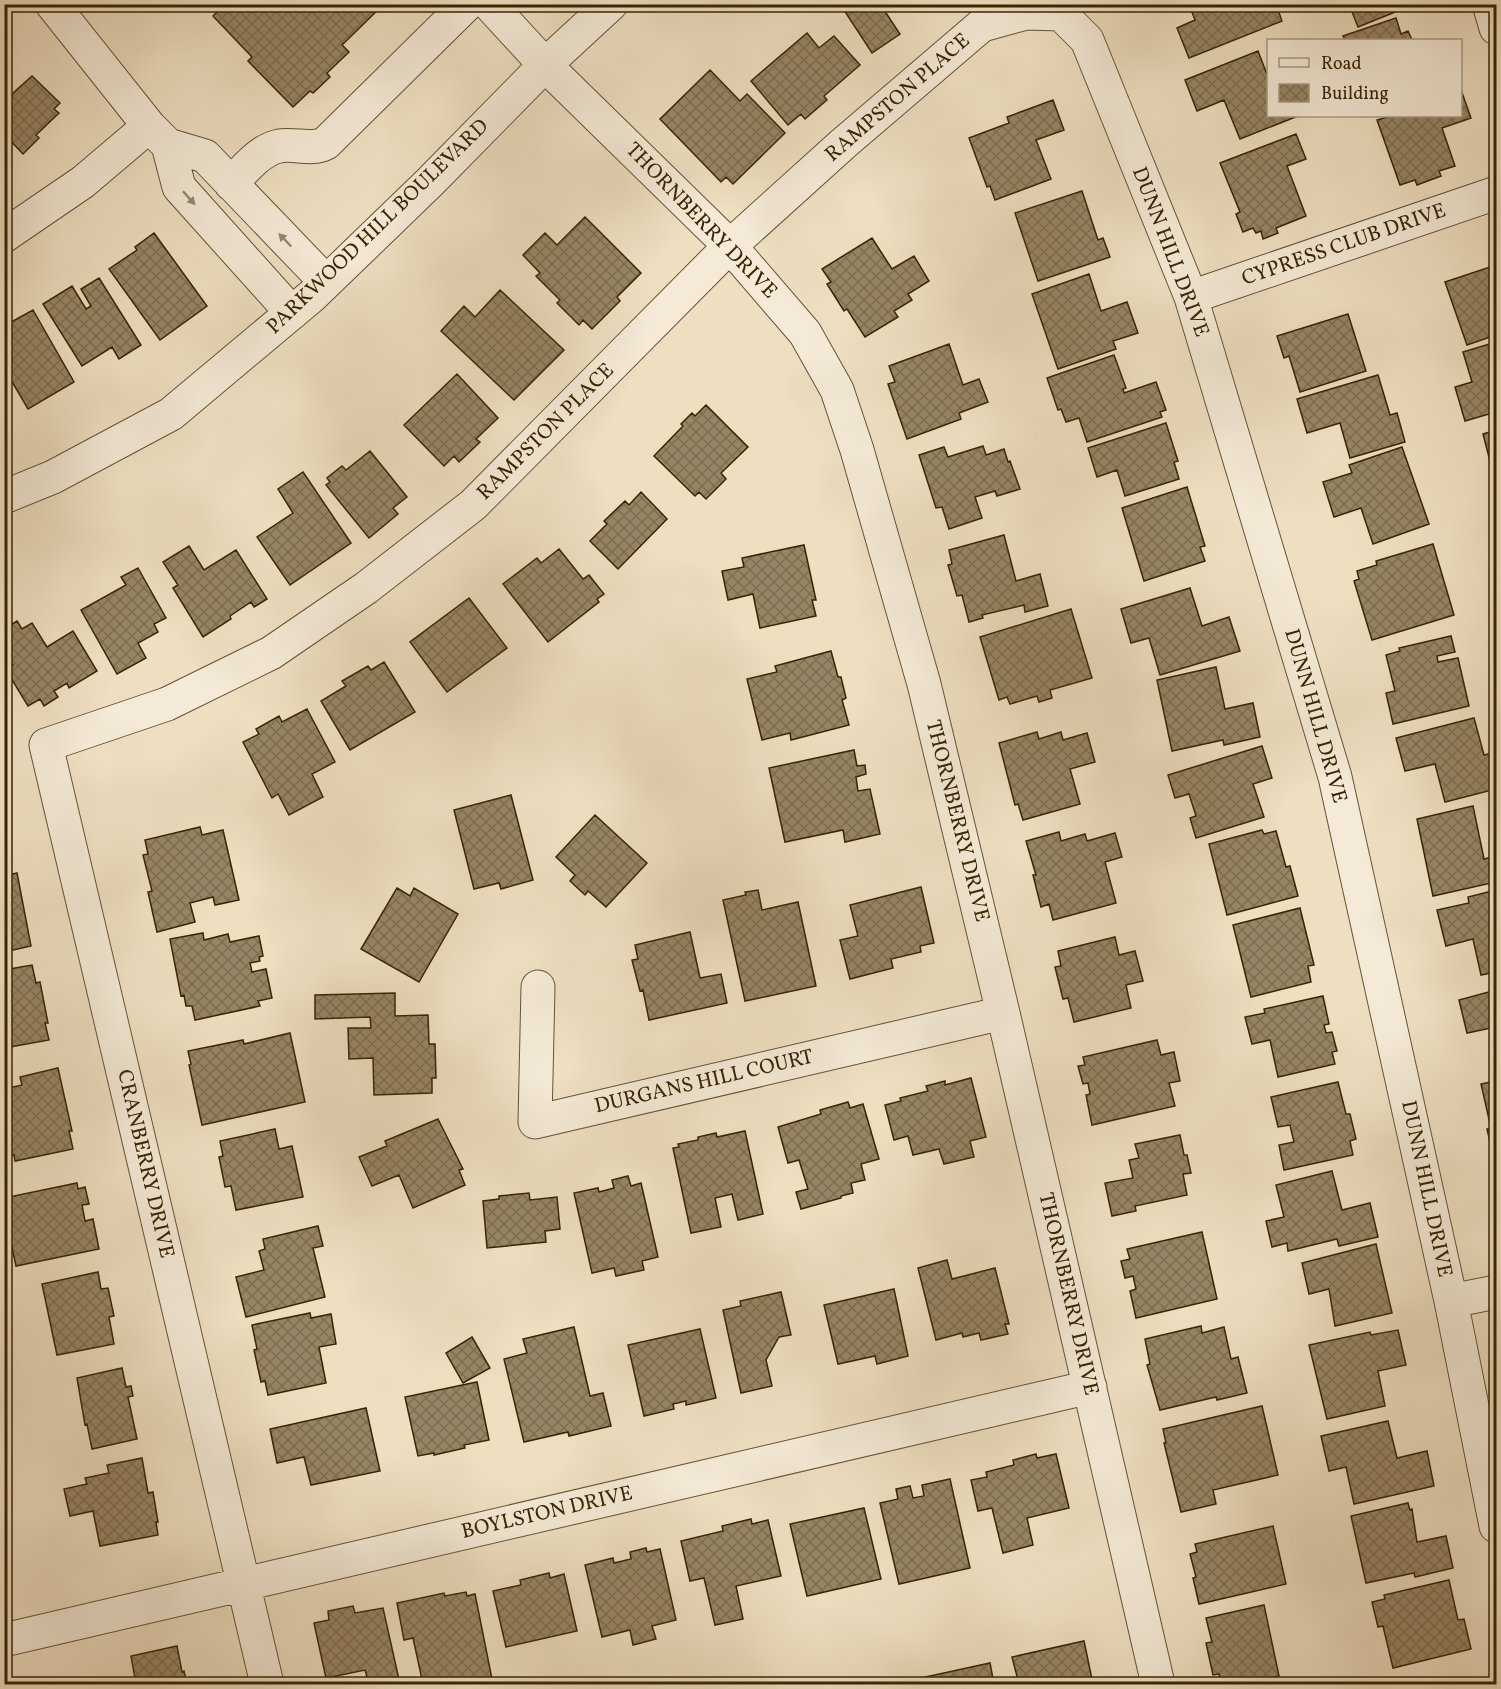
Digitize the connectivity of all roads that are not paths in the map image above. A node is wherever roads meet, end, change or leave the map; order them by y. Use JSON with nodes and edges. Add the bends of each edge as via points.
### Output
{"nodes":[{"id":1,"x":52,"y":4,"type":"edge"},
{"id":2,"x":467,"y":4,"type":"edge"},
{"id":3,"x":489,"y":4,"type":"edge"},
{"id":4,"x":611,"y":4,"type":"edge"},
{"id":5,"x":1489,"y":4,"type":"edge"},
{"id":6,"x":982,"y":25,"type":"joint"},
{"id":7,"x":1497,"y":28,"type":"edge"},
{"id":8,"x":545,"y":65,"type":"junction"},
{"id":9,"x":159,"y":135,"type":"junction"},
{"id":10,"x":231,"y":184,"type":"junction"},
{"id":11,"x":1497,"y":193,"type":"edge"},
{"id":12,"x":4,"y":236,"type":"edge"},
{"id":13,"x":730,"y":246,"type":"junction"},
{"id":14,"x":326,"y":282,"type":"junction"},
{"id":15,"x":1191,"y":297,"type":"junction"},
{"id":16,"x":292,"y":313,"type":"junction"},
{"id":17,"x":4,"y":496,"type":"edge"},
{"id":18,"x":46,"y":745,"type":"joint"},
{"id":19,"x":538,"y":987,"type":"dead end"},
{"id":20,"x":1003,"y":1013,"type":"junction"},
{"id":21,"x":1497,"y":1292,"type":"edge"},
{"id":22,"x":1451,"y":1301,"type":"junction"},
{"id":23,"x":1090,"y":1387,"type":"junction"},
{"id":24,"x":1497,"y":1526,"type":"edge"},
{"id":25,"x":244,"y":1584,"type":"junction"},
{"id":26,"x":4,"y":1640,"type":"edge"},
{"id":27,"x":267,"y":1684,"type":"edge"},
{"id":28,"x":1158,"y":1684,"type":"edge"}],
"edges":[{"from":1,"to":9,"type":"street"},
{"from":2,"to":10,"type":"street","via":[[326,143],[269,150]]},
{"from":3,"to":8,"type":"street","name":"THORNBERRY DRIVE"},
{"from":4,"to":8,"type":"street","name":"PARKWOOD HILL BOULEVARD"},
{"from":5,"to":7,"type":"street"},
{"from":6,"to":13,"type":"street","name":"RAMPSTON PLACE"},
{"from":6,"to":15,"type":"street","name":"DUNN HILL DRIVE","via":[[1026,13],[1061,14],[1086,40]]},
{"from":8,"to":13,"type":"street","name":"THORNBERRY DRIVE"},
{"from":8,"to":14,"type":"street","name":"PARKWOOD HILL BOULEVARD"},
{"from":9,"to":10,"type":"street","via":[[205,156]]},
{"from":9,"to":12,"type":"street"},
{"from":9,"to":16,"type":"street","one_way":true,"via":[[179,187]]},
{"from":14,"to":10,"type":"street","one_way":true},
{"from":11,"to":15,"type":"street","name":"CYPRESS CLUB DRIVE"},
{"from":13,"to":18,"type":"street","name":"RAMPSTON PLACE","via":[[473,505],[366,588],[272,653],[167,704]]},
{"from":13,"to":20,"type":"street","name":"THORNBERRY DRIVE","via":[[806,333],[837,390],[924,684]]},
{"from":14,"to":16,"type":"street","name":"PARKWOOD HILL BOULEVARD"},
{"from":15,"to":22,"type":"street","name":"DUNN HILL DRIVE","via":[[1335,777]]},
{"from":16,"to":17,"type":"street","name":"PARKWOOD HILL BOULEVARD","via":[[171,414],[53,477]]},
{"from":18,"to":25,"type":"street","name":"CRANBERRY DRIVE"},
{"from":19,"to":20,"type":"street","name":"DURGANS HILL COURT","via":[[535,1122]]},
{"from":20,"to":23,"type":"street","name":"THORNBERRY DRIVE"},
{"from":21,"to":22,"type":"street"},
{"from":22,"to":24,"type":"street","name":"DUNN HILL DRIVE"},
{"from":23,"to":25,"type":"street","name":"BOYLSTON DRIVE"},
{"from":23,"to":28,"type":"street","name":"THORNBERRY DRIVE"},
{"from":25,"to":26,"type":"street","name":"BOYLSTON DRIVE"},
{"from":25,"to":27,"type":"street","name":"CRANBERRY DRIVE"}]}
